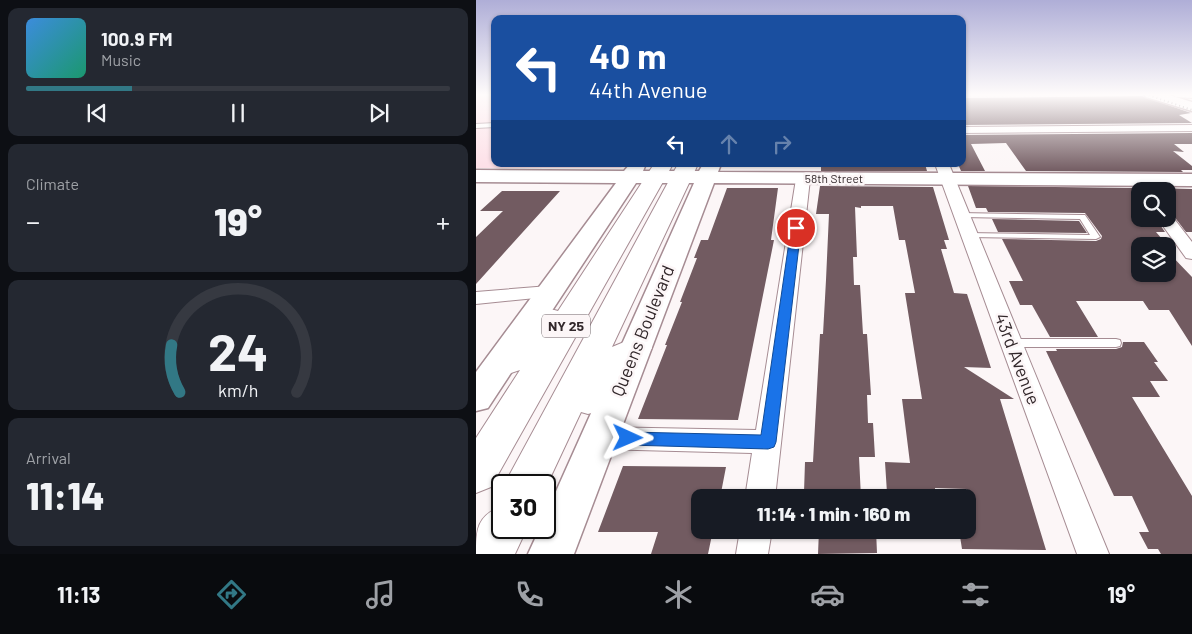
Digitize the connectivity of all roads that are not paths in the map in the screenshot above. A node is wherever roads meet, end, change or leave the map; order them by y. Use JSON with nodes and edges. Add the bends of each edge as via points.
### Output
{"nodes":[{"id":1,"x":476,"y":126,"type":"edge"},
{"id":2,"x":491,"y":126,"type":"edge"},
{"id":3,"x":1192,"y":128,"type":"edge"},
{"id":4,"x":966,"y":130,"type":"edge"},
{"id":5,"x":672,"y":171,"type":"edge"},
{"id":6,"x":945,"y":172,"type":"edge"},
{"id":7,"x":476,"y":176,"type":"edge"},
{"id":8,"x":803,"y":179,"type":"junction"},
{"id":9,"x":1192,"y":180,"type":"edge"},
{"id":10,"x":1172,"y":182,"type":"edge"},
{"id":11,"x":1131,"y":184,"type":"edge"},
{"id":12,"x":966,"y":225,"type":"junction"},
{"id":13,"x":1172,"y":227,"type":"edge"},
{"id":14,"x":1192,"y":254,"type":"edge"},
{"id":15,"x":602,"y":265,"type":"junction"},
{"id":16,"x":549,"y":292,"type":"junction"},
{"id":17,"x":476,"y":298,"type":"edge"},
{"id":18,"x":1116,"y":343,"type":"dead end"},
{"id":19,"x":1012,"y":344,"type":"junction"},
{"id":20,"x":636,"y":348,"type":"junction"},
{"id":21,"x":499,"y":365,"type":"junction"},
{"id":22,"x":476,"y":398,"type":"edge"},
{"id":23,"x":599,"y":438,"type":"junction"},
{"id":24,"x":768,"y":442,"type":"junction"},
{"id":25,"x":476,"y":474,"type":"edge"},
{"id":26,"x":530,"y":474,"type":"edge"},
{"id":27,"x":542,"y":474,"type":"edge"},
{"id":28,"x":761,"y":489,"type":"edge"},
{"id":29,"x":498,"y":539,"type":"edge"},
{"id":30,"x":754,"y":539,"type":"edge"},
{"id":31,"x":490,"y":554,"type":"edge"},
{"id":32,"x":551,"y":554,"type":"edge"},
{"id":33,"x":752,"y":554,"type":"edge"},
{"id":34,"x":1092,"y":554,"type":"edge"}],
"edges":[{"from":1,"to":2,"type":"lane"},
{"from":3,"to":4,"type":"street"},
{"from":5,"to":7,"type":"street","name":"58th Street"},
{"from":5,"to":8,"type":"street","name":"58th Street"},
{"from":5,"to":15,"type":"main road","number":"NY 25"},
{"from":5,"to":16,"type":"street"},
{"from":5,"to":20,"type":"street","name":"Queens Boulevard"},
{"from":5,"to":26,"type":"main road","name":"Queens Boulevard","number":"NY 25"},
{"from":6,"to":8,"type":"street","name":"58th Street"},
{"from":6,"to":11,"type":"street","name":"58th Street"},
{"from":6,"to":12,"type":"street","name":"43rd Avenue"},
{"from":8,"to":24,"type":"street"},
{"from":9,"to":10,"type":"street","name":"58th Street"},
{"from":12,"to":12,"type":"lane","via":[[1096,237],[1082,217]]},
{"from":12,"to":19,"type":"street","name":"43rd Avenue"},
{"from":13,"to":14,"type":"street"},
{"from":15,"to":21,"type":"main road","via":[[563,301],[535,344]]},
{"from":15,"to":25,"type":"main road","number":"NY 25"},
{"from":16,"to":17,"type":"street"},
{"from":16,"to":21,"type":"street"},
{"from":18,"to":19,"type":"lane"},
{"from":19,"to":34,"type":"street","name":"43rd Avenue"},
{"from":20,"to":23,"type":"street","name":"Queens Boulevard"},
{"from":20,"to":27,"type":"main road","via":[[617,358],[604,370],[572,434]]},
{"from":21,"to":22,"type":"street"},
{"from":23,"to":24,"type":"street"},
{"from":23,"to":32,"type":"street","name":"Queens Boulevard"},
{"from":24,"to":28,"type":"street"},
{"from":29,"to":31,"type":"main road"},
{"from":30,"to":33,"type":"street"}]}
